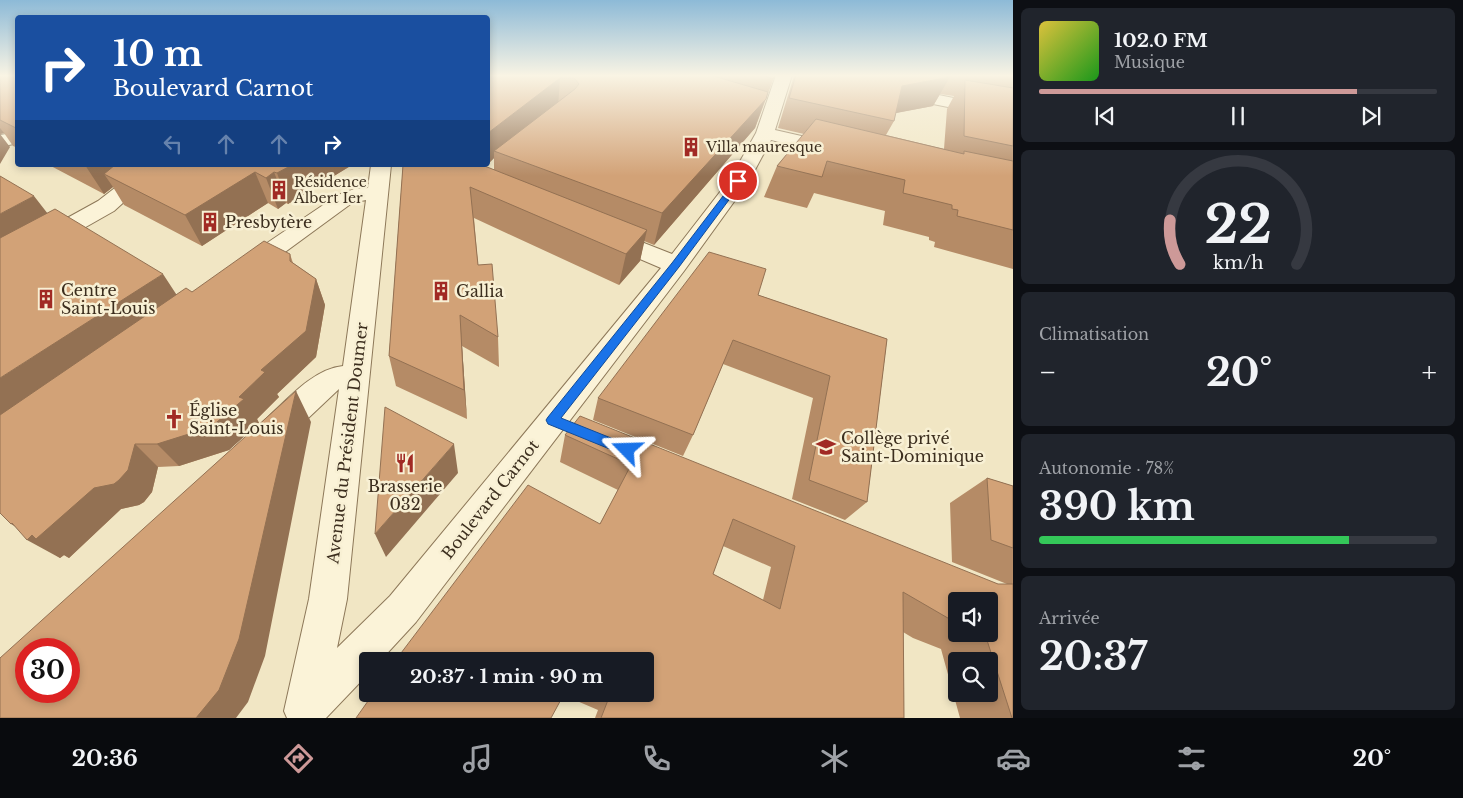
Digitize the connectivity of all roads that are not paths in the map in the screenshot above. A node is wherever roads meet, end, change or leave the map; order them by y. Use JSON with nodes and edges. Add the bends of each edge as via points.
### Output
{"nodes":[{"id":1,"x":769,"y":109,"type":"edge"},
{"id":2,"x":980,"y":109,"type":"edge"},
{"id":3,"x":1013,"y":115,"type":"edge"},
{"id":4,"x":764,"y":121,"type":"junction"},
{"id":5,"x":15,"y":137,"type":"edge"},
{"id":6,"x":0,"y":141,"type":"edge"},
{"id":7,"x":851,"y":153,"type":"edge"},
{"id":8,"x":136,"y":167,"type":"edge"},
{"id":9,"x":379,"y":179,"type":"edge"},
{"id":10,"x":587,"y":229,"type":"edge"},
{"id":11,"x":0,"y":265,"type":"edge"},
{"id":12,"x":676,"y":265,"type":"junction"},
{"id":13,"x":224,"y":284,"type":"edge"},
{"id":14,"x":355,"y":376,"type":"junction"},
{"id":15,"x":255,"y":448,"type":"edge"},
{"id":16,"x":302,"y":714,"type":"edge"}],
"edges":[{"from":1,"to":4,"type":"street","name":"Boulevard Carnot"},
{"from":2,"to":3,"type":"street"},
{"from":4,"to":7,"type":"street"},
{"from":4,"to":12,"type":"street","name":"Boulevard Carnot","via":[[738,181]]},
{"from":5,"to":6,"type":"street"},
{"from":8,"to":11,"type":"street","via":[[128,188],[106,206]]},
{"from":9,"to":13,"type":"street","via":[[345,198]]},
{"from":9,"to":14,"type":"street","name":"Avenue du Président Doumer"},
{"from":10,"to":12,"type":"street"},
{"from":12,"to":16,"type":"street","name":"Boulevard Carnot","via":[[567,426],[403,609]]},
{"from":14,"to":15,"type":"street","via":[[327,382]]},
{"from":14,"to":16,"type":"street","name":"Avenue du Président Doumer","via":[[328,599]]}]}
